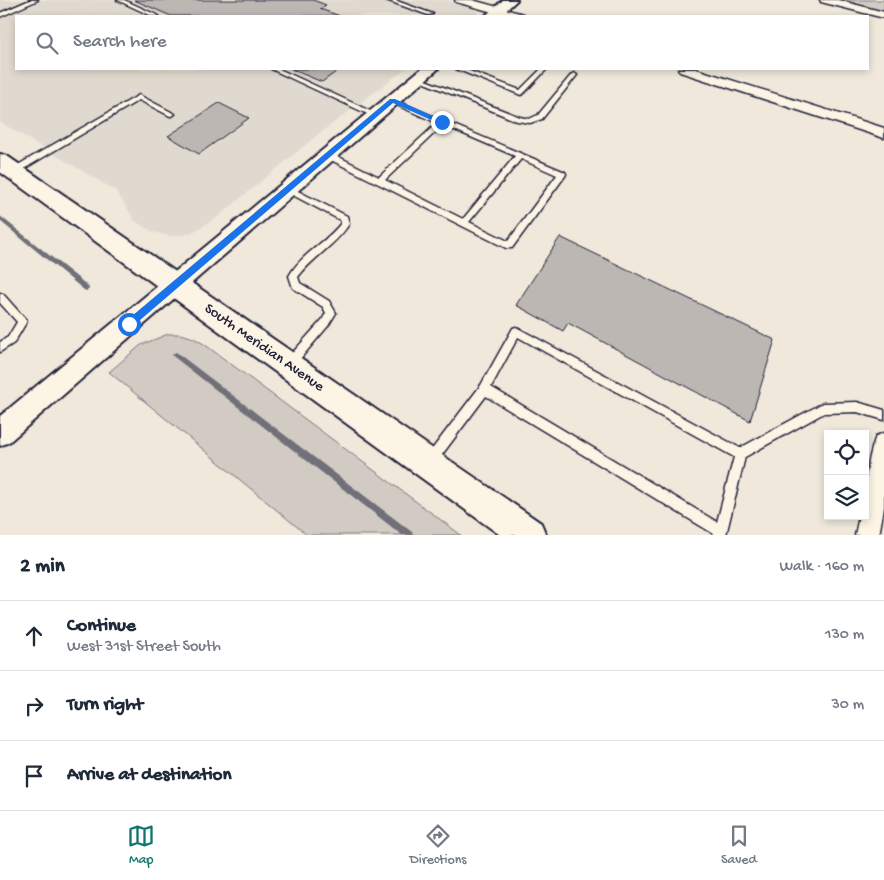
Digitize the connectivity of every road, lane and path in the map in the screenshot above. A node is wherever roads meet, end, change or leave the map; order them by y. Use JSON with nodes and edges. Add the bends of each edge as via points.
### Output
{"nodes":[{"id":1,"x":35,"y":0,"type":"edge"},
{"id":2,"x":120,"y":0,"type":"edge"},
{"id":3,"x":389,"y":0,"type":"edge"},
{"id":4,"x":460,"y":0,"type":"edge"},
{"id":5,"x":511,"y":0,"type":"edge"},
{"id":6,"x":825,"y":0,"type":"edge"},
{"id":7,"x":495,"y":13,"type":"edge"},
{"id":8,"x":430,"y":14,"type":"dead end"},
{"id":9,"x":0,"y":15,"type":"edge"},
{"id":10,"x":154,"y":15,"type":"edge"},
{"id":11,"x":511,"y":15,"type":"edge"},
{"id":12,"x":884,"y":15,"type":"edge"},
{"id":13,"x":276,"y":70,"type":"edge"},
{"id":14,"x":462,"y":70,"type":"edge"},
{"id":15,"x":543,"y":70,"type":"edge"},
{"id":16,"x":687,"y":70,"type":"edge"},
{"id":17,"x":424,"y":74,"type":"edge"},
{"id":18,"x":574,"y":75,"type":"dead end"},
{"id":19,"x":392,"y":101,"type":"junction"},
{"id":20,"x":172,"y":114,"type":"dead end"},
{"id":21,"x":376,"y":115,"type":"junction"},
{"id":22,"x":442,"y":122,"type":"junction"},
{"id":23,"x":884,"y":133,"type":"edge"},
{"id":24,"x":328,"y":155,"type":"junction"},
{"id":25,"x":520,"y":156,"type":"junction"},
{"id":26,"x":7,"y":166,"type":"edge"},
{"id":27,"x":380,"y":181,"type":"junction"},
{"id":28,"x":288,"y":189,"type":"junction"},
{"id":29,"x":464,"y":223,"type":"junction"},
{"id":30,"x":175,"y":285,"type":"junction"},
{"id":31,"x":0,"y":297,"type":"edge"},
{"id":32,"x":0,"y":348,"type":"edge"},
{"id":33,"x":288,"y":365,"type":"junction"},
{"id":34,"x":485,"y":389,"type":"junction"},
{"id":35,"x":884,"y":415,"type":"edge"},
{"id":36,"x":0,"y":433,"type":"edge"},
{"id":37,"x":884,"y":444,"type":"edge"},
{"id":38,"x":740,"y":454,"type":"junction"},
{"id":39,"x":428,"y":464,"type":"junction"},
{"id":40,"x":721,"y":533,"type":"edge"},
{"id":41,"x":529,"y":535,"type":"edge"},
{"id":42,"x":867,"y":535,"type":"edge"}],
"edges":[{"from":1,"to":9,"type":"lane"},
{"from":2,"to":10,"type":"lane"},
{"from":3,"to":8,"type":"lane"},
{"from":4,"to":7,"type":"street"},
{"from":5,"to":7,"type":"street"},
{"from":6,"to":12,"type":"street"},
{"from":7,"to":11,"type":"street"},
{"from":13,"to":21,"type":"lane"},
{"from":14,"to":15,"type":"lane","via":[[521,93]]},
{"from":16,"to":23,"type":"street"},
{"from":17,"to":18,"type":"lane","via":[[519,119],[530,121],[540,117]]},
{"from":17,"to":19,"type":"street"},
{"from":19,"to":21,"type":"street"},
{"from":19,"to":22,"type":"lane"},
{"from":20,"to":26,"type":"lane","via":[[139,97]]},
{"from":21,"to":24,"type":"street"},
{"from":22,"to":25,"type":"lane"},
{"from":22,"to":27,"type":"lane"},
{"from":24,"to":27,"type":"lane"},
{"from":24,"to":28,"type":"street"},
{"from":25,"to":29,"type":"lane"},
{"from":25,"to":29,"type":"lane","via":[[562,174],[509,246]]},
{"from":26,"to":30,"type":"main road","name":"South Meridian Avenue"},
{"from":27,"to":29,"type":"lane"},
{"from":28,"to":30,"type":"street"},
{"from":28,"to":33,"type":"lane","via":[[344,218],[345,224],[340,232],[301,264],[293,276],[296,286],[326,304],[330,313]]},
{"from":30,"to":33,"type":"main road","name":"South Meridian Avenue"},
{"from":30,"to":36,"type":"street"},
{"from":31,"to":32,"type":"lane","via":[[22,321],[10,340]]},
{"from":33,"to":39,"type":"main road","name":"South Meridian Avenue"},
{"from":34,"to":38,"type":"lane","via":[[516,331]]},
{"from":34,"to":39,"type":"lane"},
{"from":34,"to":40,"type":"lane"},
{"from":35,"to":38,"type":"lane","via":[[857,407],[823,408]]},
{"from":37,"to":42,"type":"street"},
{"from":38,"to":40,"type":"lane"},
{"from":39,"to":41,"type":"main road","name":"South Meridian Avenue"}]}
